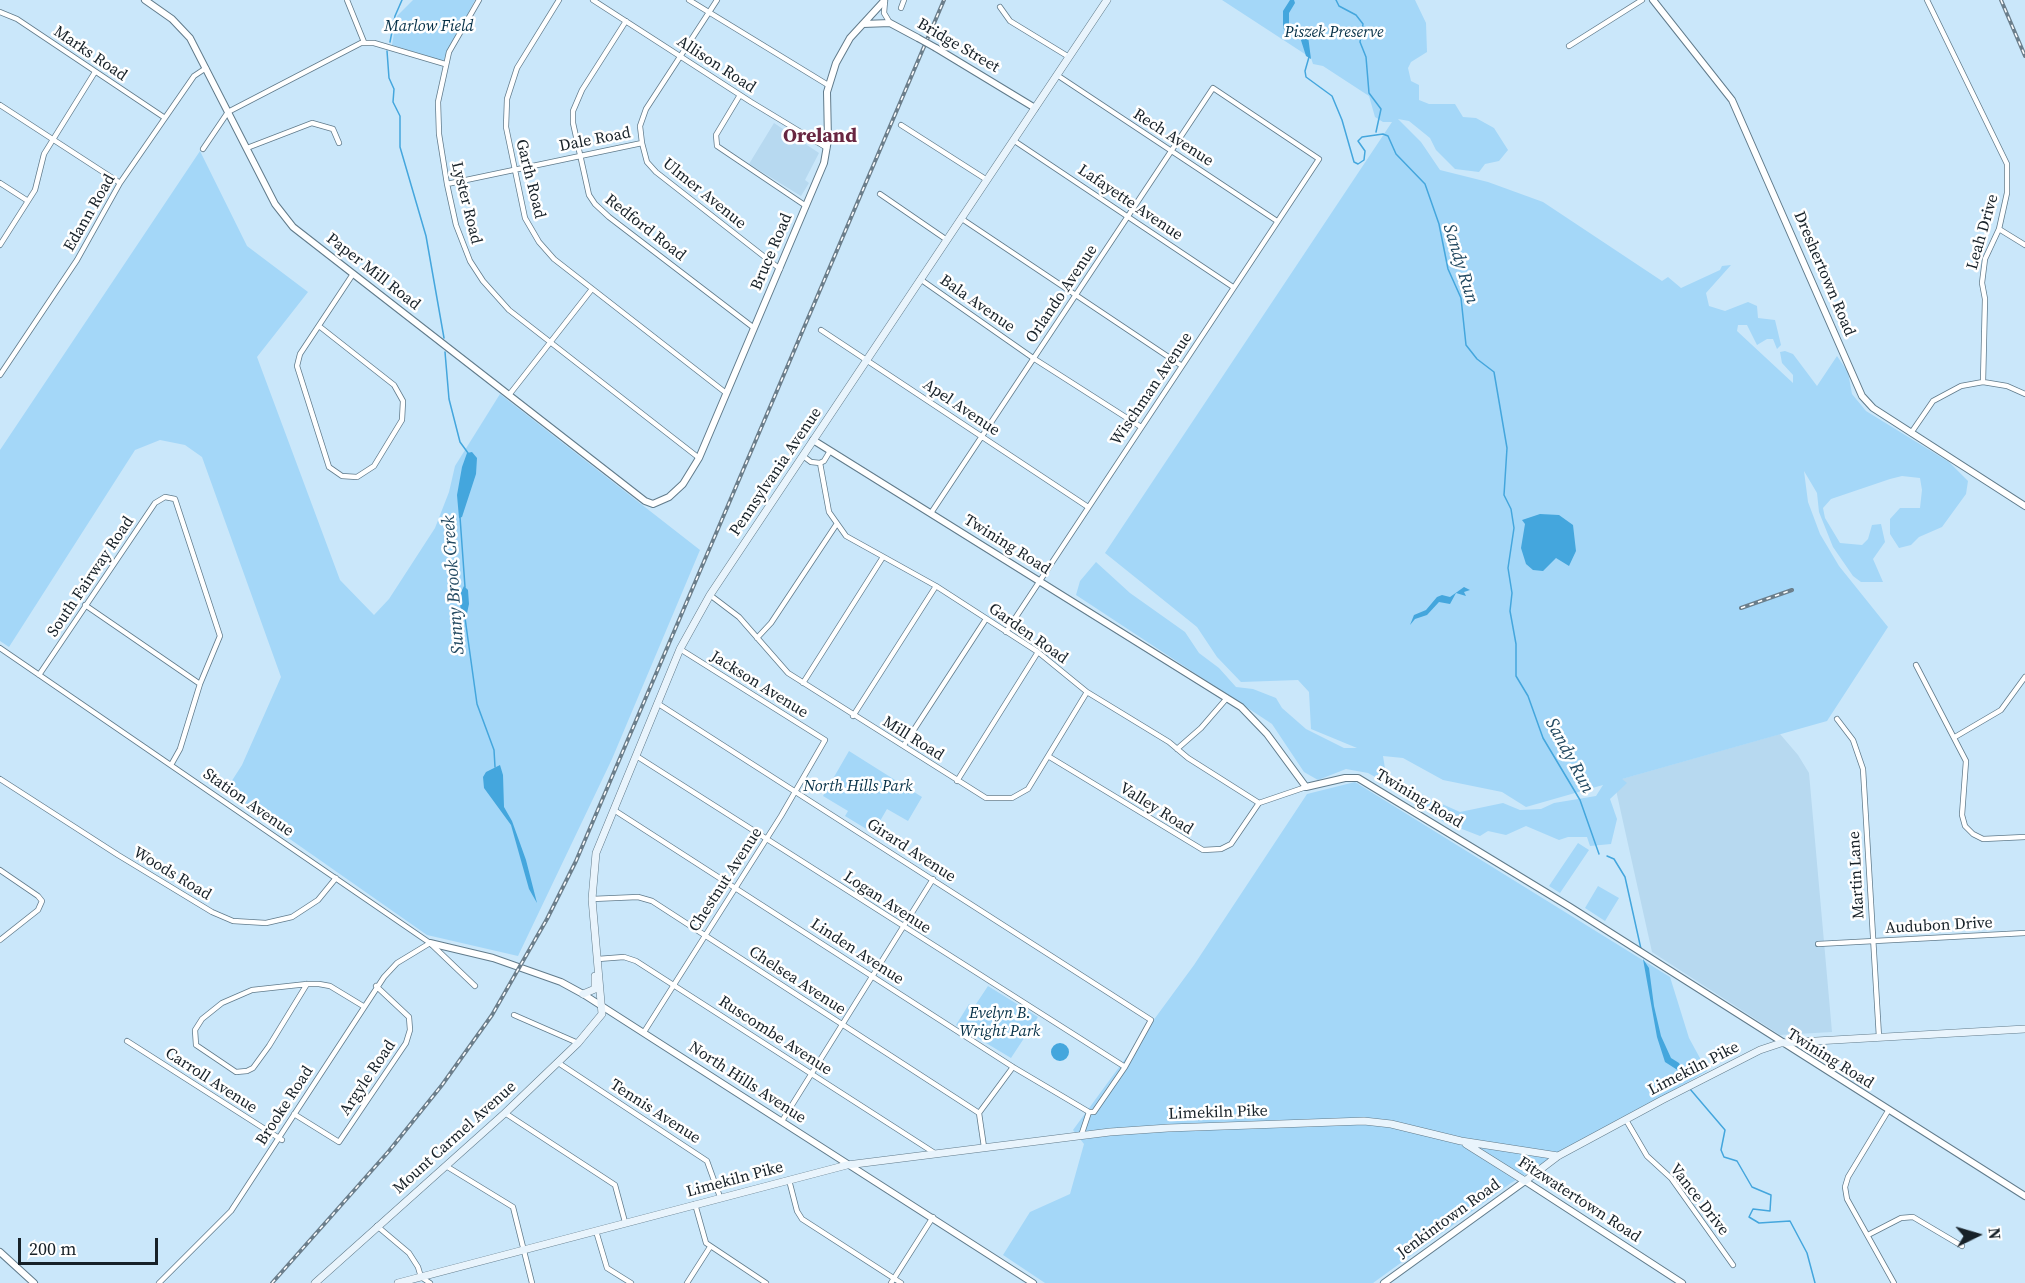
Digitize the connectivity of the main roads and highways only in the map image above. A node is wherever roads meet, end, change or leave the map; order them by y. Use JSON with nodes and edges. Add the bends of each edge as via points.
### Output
{"nodes":[{"id":1,"x":1105,"y":1,"type":"edge"},
{"id":2,"x":598,"y":959,"type":"junction"},
{"id":3,"x":583,"y":994,"type":"road end"},
{"id":4,"x":603,"y":1006,"type":"joint"},
{"id":5,"x":2025,"y":1029,"type":"edge"},
{"id":6,"x":1461,"y":1141,"type":"junction"},
{"id":7,"x":1558,"y":1156,"type":"junction"},
{"id":8,"x":1525,"y":1181,"type":"joint"},
{"id":9,"x":315,"y":1283,"type":"edge"},
{"id":10,"x":398,"y":1283,"type":"edge"}],
"edges":[{"from":1,"to":2,"type":"main road","name":"Pennsylvania Avenue","via":[[710,595],[680,649],[596,853],[592,899]]},
{"from":2,"to":3,"type":"main road","via":[[595,989]]},
{"from":2,"to":4,"type":"main road","name":"Pennsylvania Avenue"},
{"from":4,"to":9,"type":"main road","name":"Mount Carmel Avenue","via":[[599,1018],[578,1043]]},
{"from":5,"to":7,"type":"main road","name":"Limekiln Pike","via":[[1781,1043],[1694,1083]]},
{"from":6,"to":7,"type":"main road","name":"Limekiln Pike"},
{"from":6,"to":8,"type":"main road","name":"Fitzwatertown Road"},
{"from":6,"to":10,"type":"main road","name":"Limekiln Pike","via":[[1364,1121],[1168,1128],[933,1152],[847,1165]]},
{"from":7,"to":8,"type":"main road","name":"Jenkintown Road"}]}
